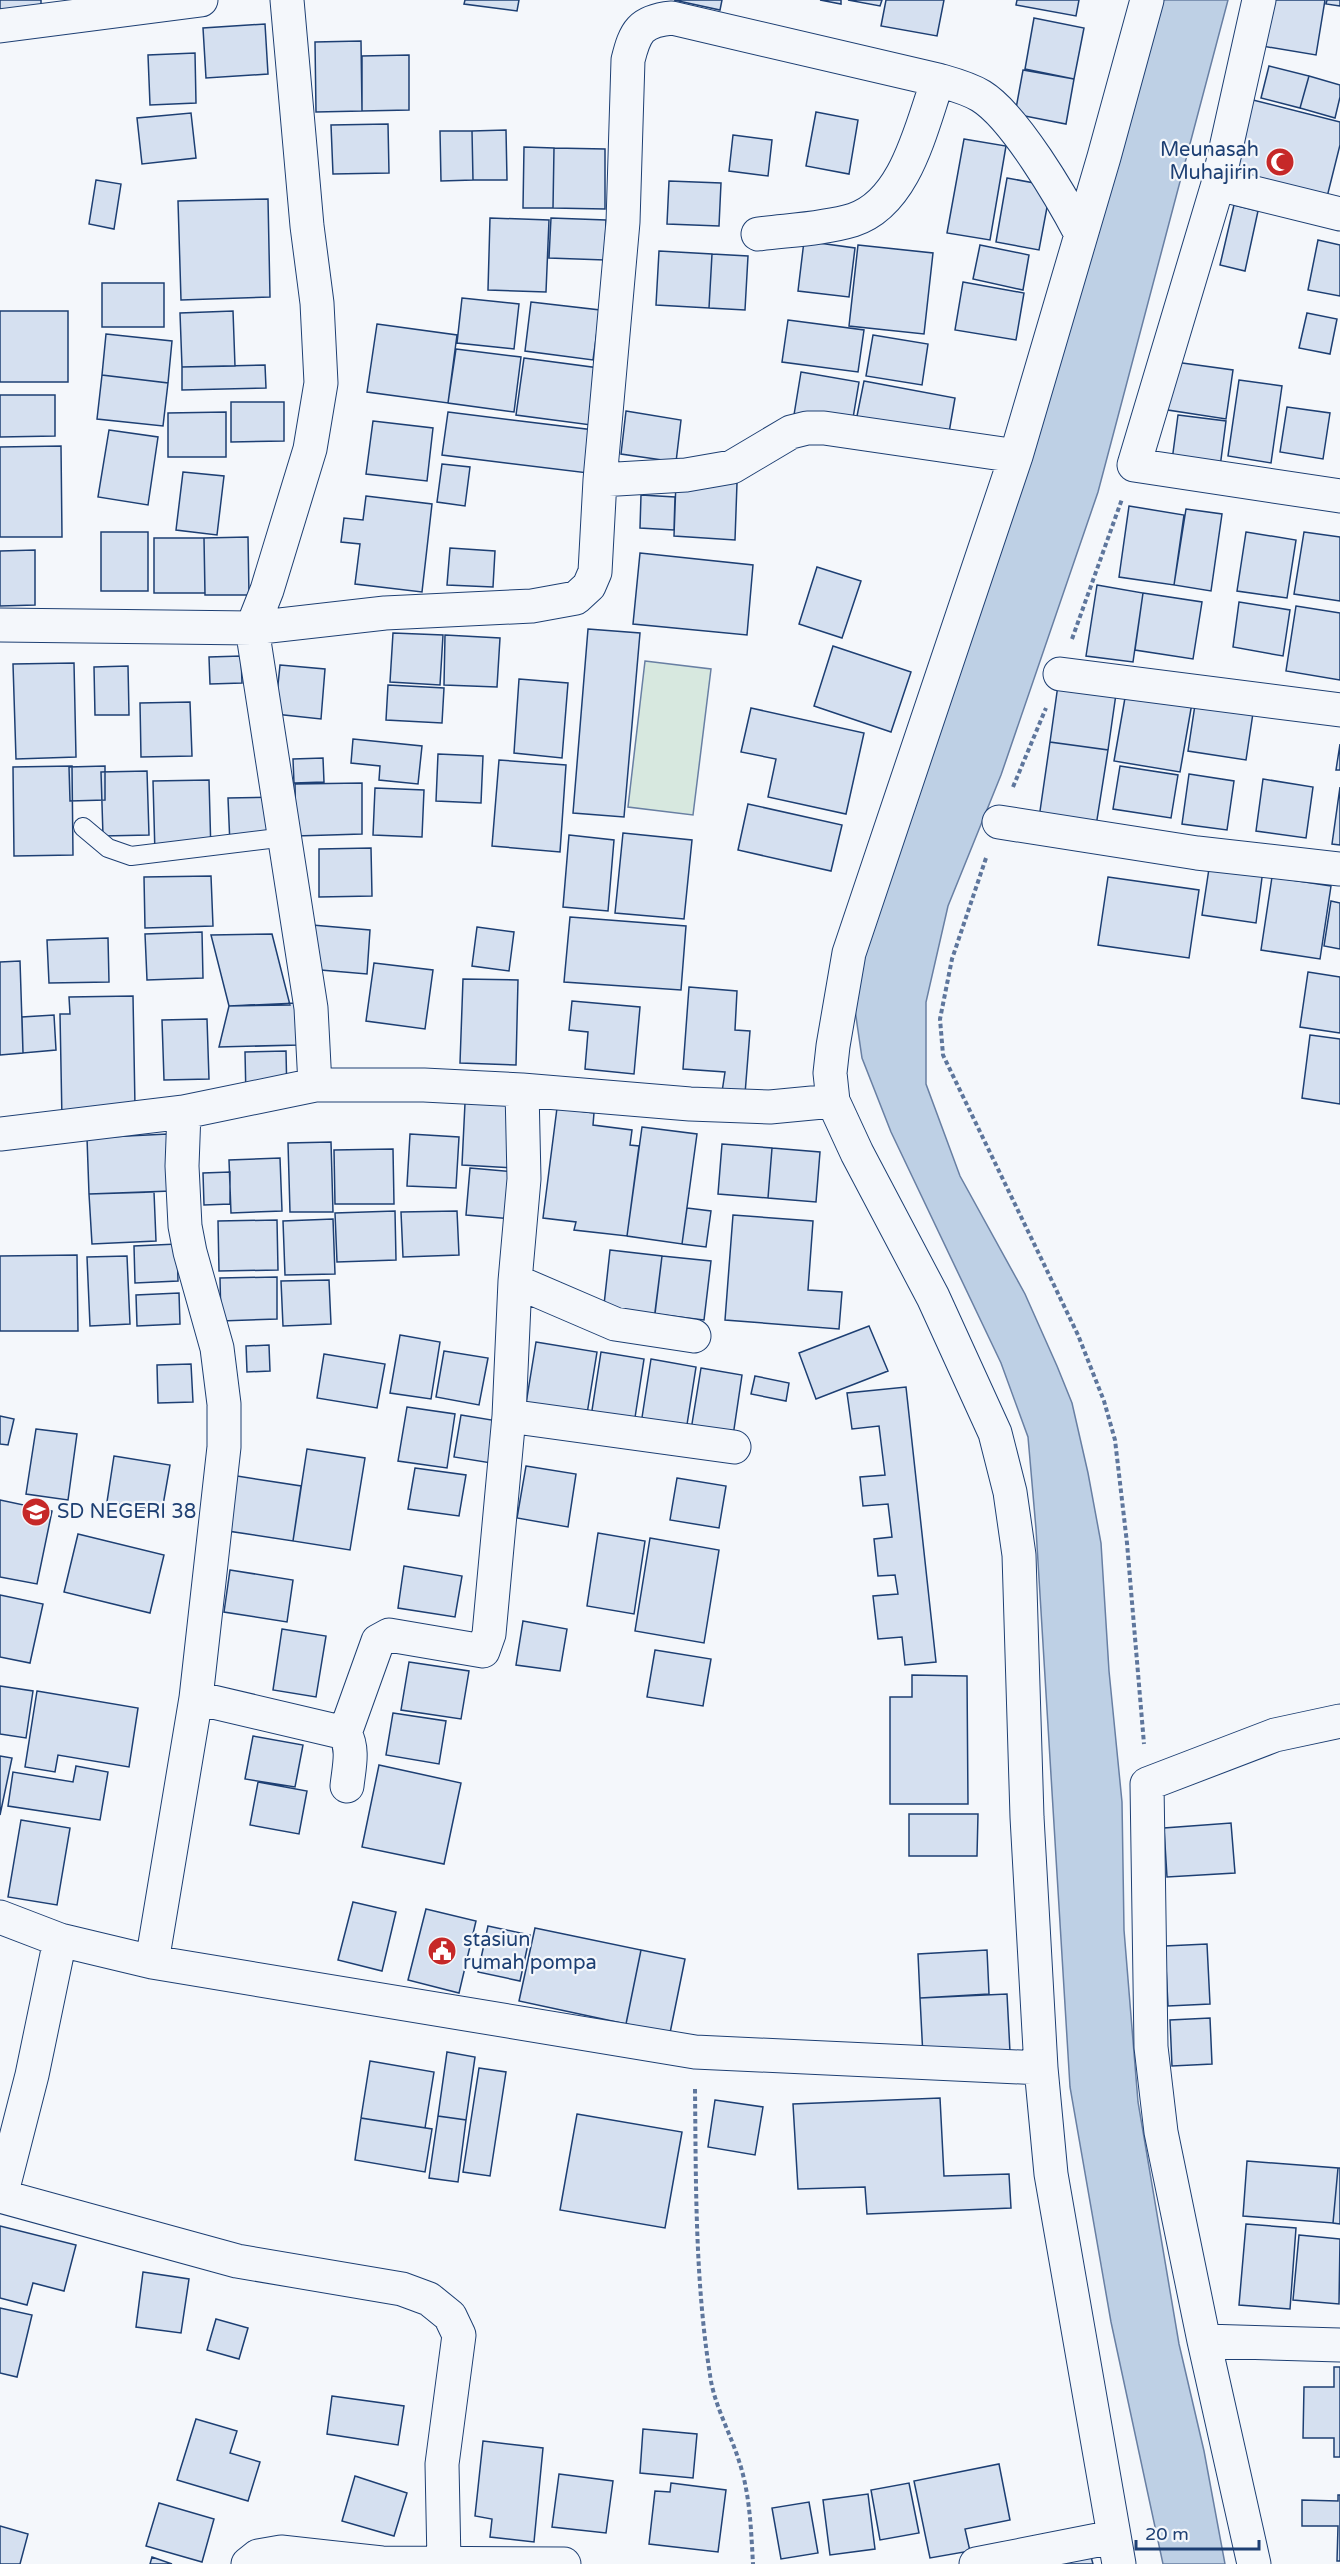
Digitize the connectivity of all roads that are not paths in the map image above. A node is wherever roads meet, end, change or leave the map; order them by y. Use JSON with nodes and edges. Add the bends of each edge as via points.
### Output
{"nodes":[{"id":1,"x":201,"y":0,"type":"edge"},
{"id":2,"x":286,"y":0,"type":"edge"},
{"id":3,"x":1147,"y":0,"type":"edge"},
{"id":4,"x":1259,"y":0,"type":"edge"},
{"id":5,"x":0,"y":26,"type":"edge"},
{"id":6,"x":938,"y":80,"type":"junction"},
{"id":7,"x":1218,"y":184,"type":"junction"},
{"id":8,"x":1340,"y":214,"type":"edge"},
{"id":9,"x":758,"y":234,"type":"dead end"},
{"id":10,"x":1081,"y":234,"type":"junction"},
{"id":11,"x":1016,"y":456,"type":"junction"},
{"id":12,"x":600,"y":480,"type":"junction"},
{"id":13,"x":1340,"y":496,"type":"edge"},
{"id":14,"x":0,"y":625,"type":"edge"},
{"id":15,"x":252,"y":628,"type":"junction"},
{"id":16,"x":1060,"y":674,"type":"road end"},
{"id":17,"x":1340,"y":710,"type":"edge"},
{"id":18,"x":999,"y":822,"type":"road end"},
{"id":19,"x":83,"y":826,"type":"dead end"},
{"id":20,"x":286,"y":837,"type":"junction"},
{"id":21,"x":1340,"y":869,"type":"edge"},
{"id":22,"x":315,"y":1085,"type":"junction"},
{"id":23,"x":522,"y":1090,"type":"junction"},
{"id":24,"x":833,"y":1101,"type":"junction"},
{"id":25,"x":184,"y":1112,"type":"junction"},
{"id":26,"x":0,"y":1134,"type":"edge"},
{"id":27,"x":515,"y":1281,"type":"junction"},
{"id":28,"x":694,"y":1336,"type":"dead end"},
{"id":29,"x":509,"y":1416,"type":"junction"},
{"id":30,"x":734,"y":1447,"type":"dead end"},
{"id":31,"x":196,"y":1698,"type":"junction"},
{"id":32,"x":1340,"y":1721,"type":"edge"},
{"id":33,"x":345,"y":1733,"type":"junction"},
{"id":34,"x":347,"y":1786,"type":"dead end"},
{"id":35,"x":0,"y":1917,"type":"edge"},
{"id":36,"x":60,"y":1940,"type":"junction"},
{"id":37,"x":152,"y":1962,"type":"junction"},
{"id":38,"x":1041,"y":2068,"type":"junction"},
{"id":39,"x":1,"y":2196,"type":"edge"},
{"id":40,"x":1203,"y":2341,"type":"junction"},
{"id":41,"x":1340,"y":2345,"type":"edge"},
{"id":42,"x":1116,"y":2550,"type":"edge"},
{"id":43,"x":444,"y":2562,"type":"junction"},
{"id":44,"x":248,"y":2564,"type":"edge"},
{"id":45,"x":564,"y":2564,"type":"edge"},
{"id":46,"x":976,"y":2564,"type":"edge"},
{"id":47,"x":1254,"y":2564,"type":"edge"}],
"edges":[{"from":1,"to":5,"type":"street"},
{"from":2,"to":15,"type":"street","via":[[317,303],[321,382],[307,459]]},
{"from":3,"to":10,"type":"street"},
{"from":4,"to":7,"type":"street"},
{"from":6,"to":9,"type":"street","via":[[897,186],[883,202],[853,219]]},
{"from":6,"to":10,"type":"street","via":[[974,93],[1009,123],[1062,197]]},
{"from":6,"to":12,"type":"street","via":[[672,18],[658,19],[635,34],[628,60],[623,222]]},
{"from":7,"to":8,"type":"street"},
{"from":7,"to":13,"type":"street","via":[[1134,465]]},
{"from":10,"to":11,"type":"street"},
{"from":11,"to":12,"type":"street","via":[[807,428],[791,432],[732,467],[686,475]]},
{"from":11,"to":24,"type":"street","via":[[849,953],[830,1073]]},
{"from":12,"to":15,"type":"street","via":[[595,572],[589,586],[576,598],[532,606],[385,613]]},
{"from":14,"to":15,"type":"street"},
{"from":15,"to":20,"type":"street"},
{"from":16,"to":17,"type":"street"},
{"from":18,"to":21,"type":"street","via":[[1197,853]]},
{"from":19,"to":20,"type":"lane","via":[[108,848],[131,856]]},
{"from":20,"to":22,"type":"street","via":[[311,1008]]},
{"from":22,"to":23,"type":"street"},
{"from":22,"to":25,"type":"street"},
{"from":23,"to":24,"type":"street","via":[[770,1107]]},
{"from":23,"to":27,"type":"street","via":[[524,1179]]},
{"from":24,"to":38,"type":"street","via":[[938,1307],[995,1433],[1010,1492],[1019,1555],[1027,1817]]},
{"from":25,"to":26,"type":"street"},
{"from":25,"to":31,"type":"street","via":[[185,1226],[217,1348],[224,1404],[217,1522]]},
{"from":27,"to":28,"type":"street","via":[[615,1324]]},
{"from":27,"to":29,"type":"street"},
{"from":29,"to":30,"type":"street"},
{"from":29,"to":33,"type":"street","via":[[489,1634],[483,1651],[389,1635],[378,1641]]},
{"from":31,"to":33,"type":"street"},
{"from":31,"to":37,"type":"street"},
{"from":32,"to":40,"type":"street","via":[[1275,1735],[1147,1784],[1151,2047],[1161,2132]]},
{"from":33,"to":34,"type":"street","via":[[350,1742]]},
{"from":35,"to":36,"type":"street"},
{"from":36,"to":37,"type":"street"},
{"from":36,"to":39,"type":"street","via":[[32,2075]]},
{"from":37,"to":38,"type":"street","via":[[695,2052]]},
{"from":38,"to":42,"type":"street","via":[[1051,2174]]},
{"from":39,"to":43,"type":"street","via":[[237,2261],[402,2289],[429,2299],[450,2316],[459,2335],[442,2464]]},
{"from":40,"to":41,"type":"street"},
{"from":40,"to":47,"type":"street"},
{"from":42,"to":46,"type":"street"},
{"from":43,"to":44,"type":"street","via":[[382,2562],[281,2552],[258,2556]]},
{"from":43,"to":45,"type":"street"}]}
